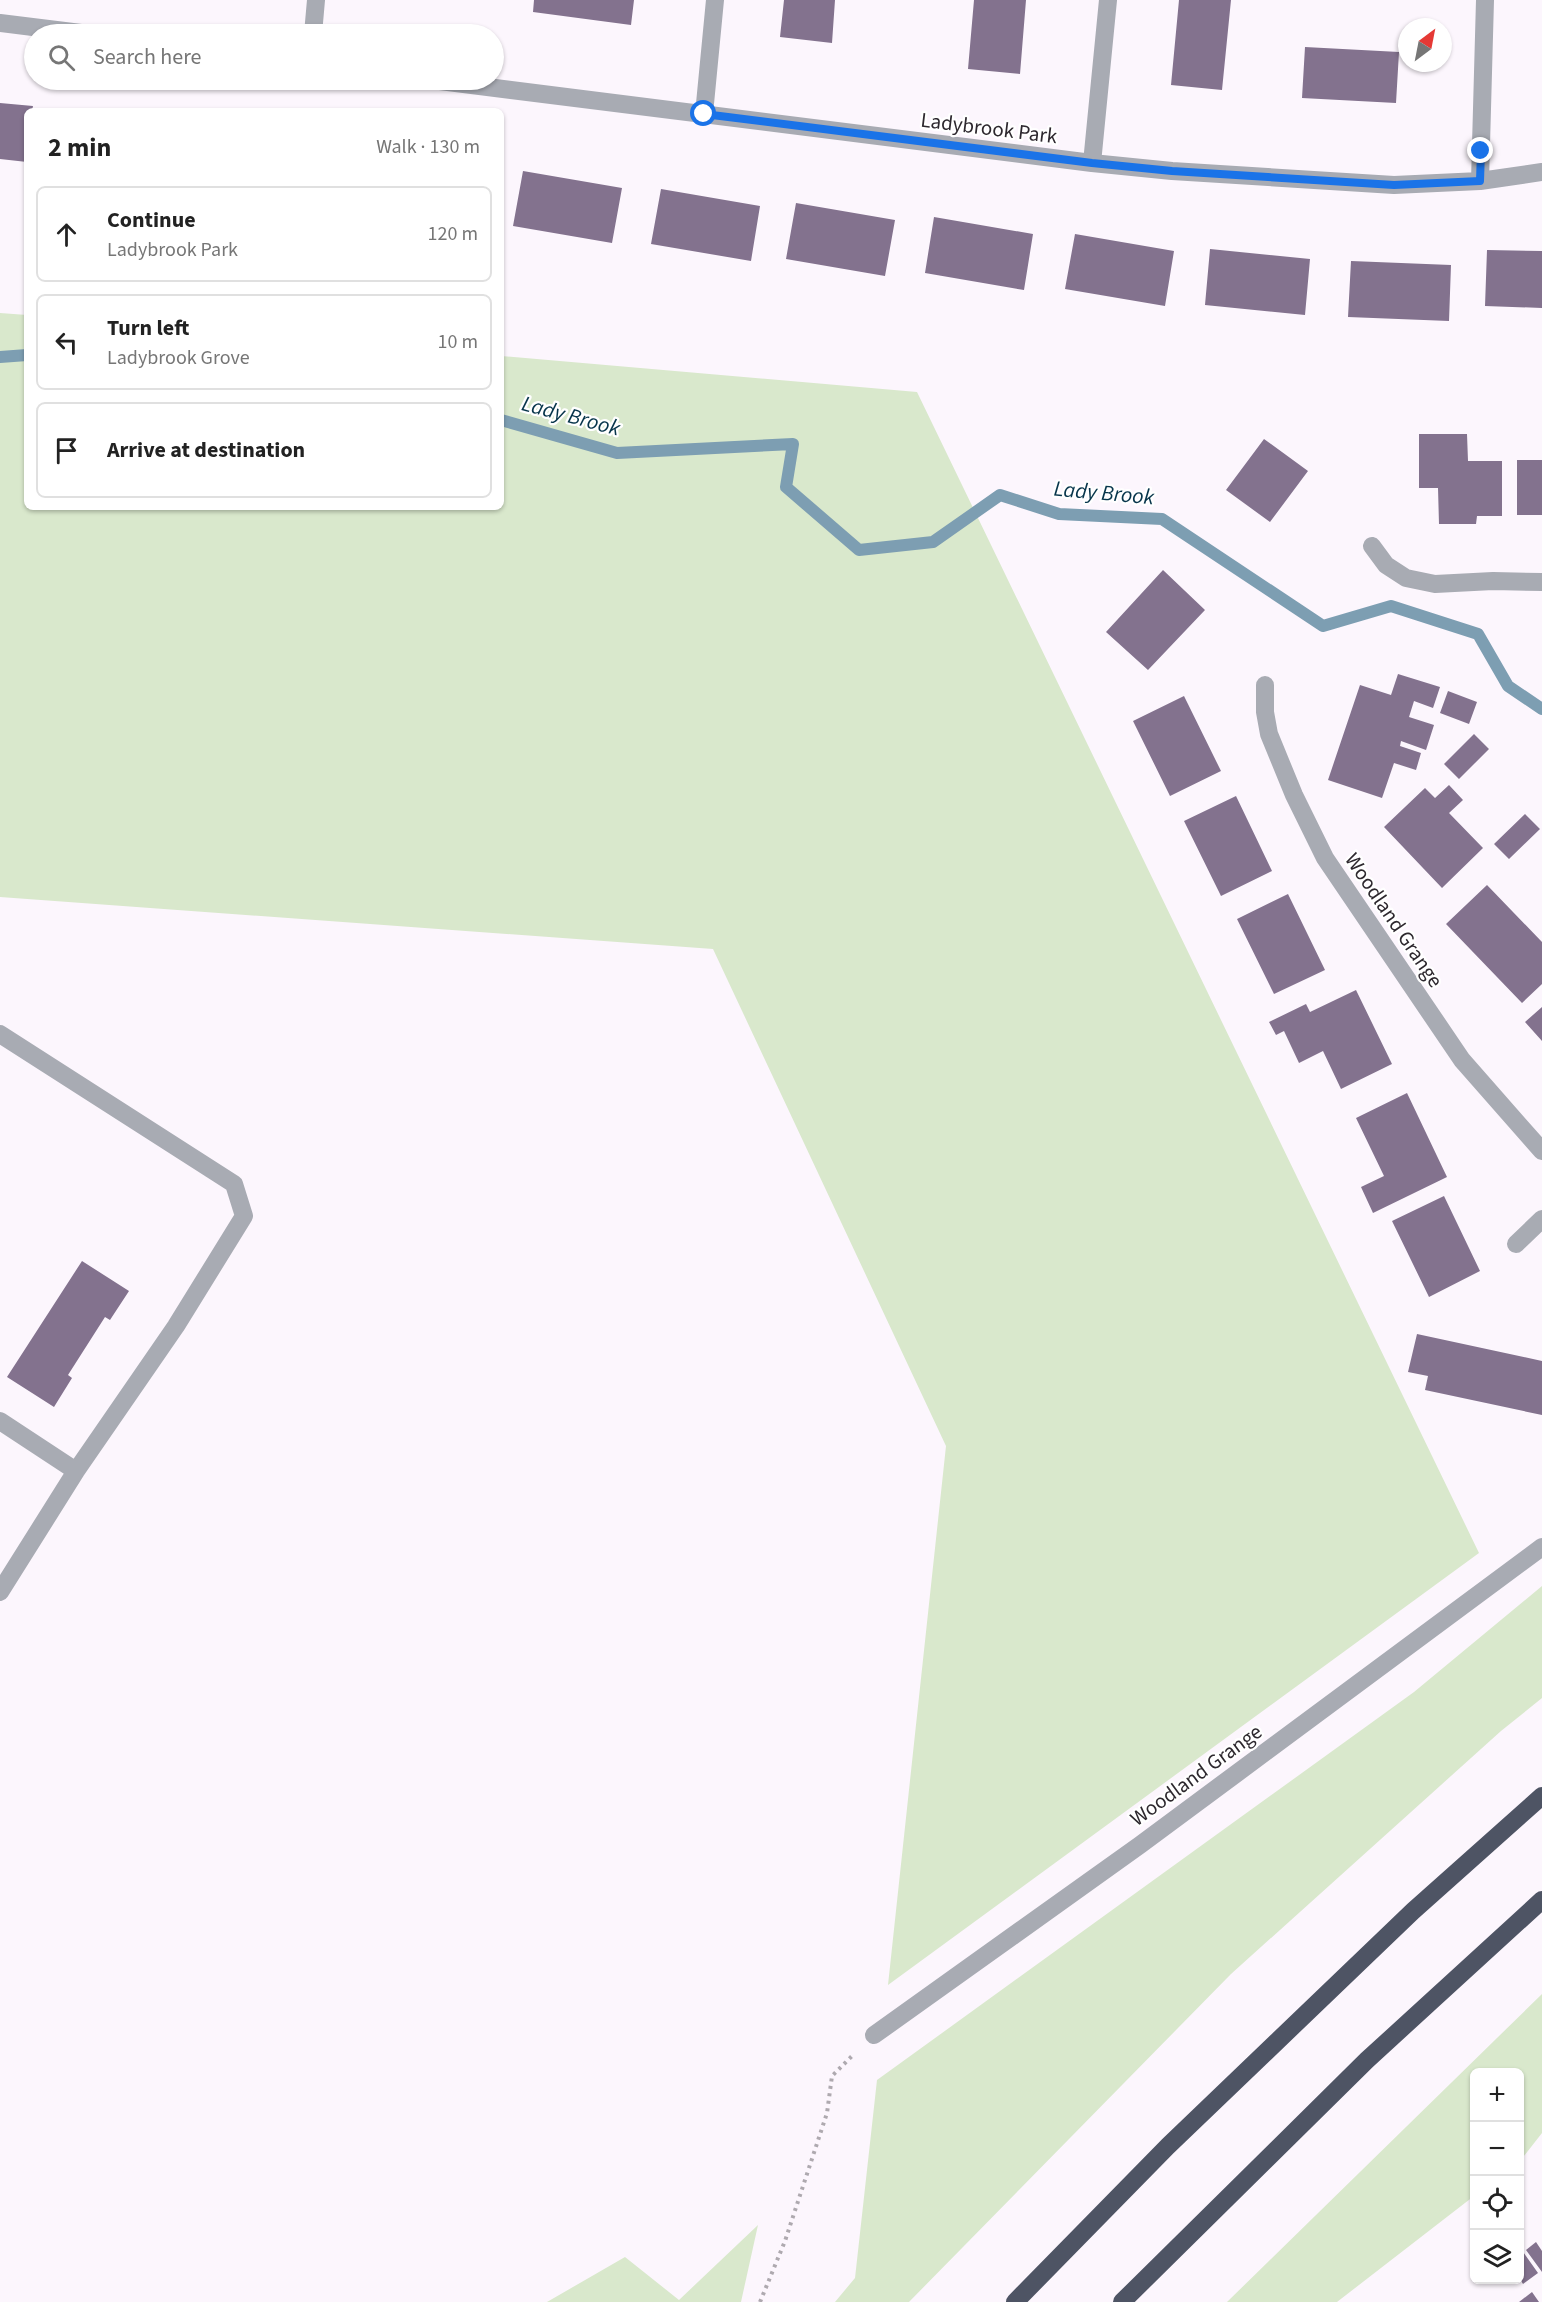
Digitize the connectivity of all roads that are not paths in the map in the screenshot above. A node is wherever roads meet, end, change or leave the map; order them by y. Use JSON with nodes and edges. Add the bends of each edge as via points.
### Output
{"nodes":[{"id":1,"x":316,"y":0,"type":"edge"},
{"id":2,"x":715,"y":0,"type":"edge"},
{"id":3,"x":1108,"y":0,"type":"edge"},
{"id":4,"x":1485,"y":0,"type":"edge"},
{"id":5,"x":0,"y":23,"type":"edge"},
{"id":6,"x":313,"y":24,"type":"edge"},
{"id":7,"x":24,"y":26,"type":"edge"},
{"id":8,"x":504,"y":89,"type":"edge"},
{"id":9,"x":704,"y":114,"type":"junction"},
{"id":10,"x":1092,"y":163,"type":"junction"},
{"id":11,"x":1542,"y":172,"type":"edge"},
{"id":12,"x":1480,"y":181,"type":"junction"},
{"id":13,"x":1372,"y":546,"type":"dead end"},
{"id":14,"x":1542,"y":582,"type":"edge"},
{"id":15,"x":1265,"y":685,"type":"dead end"},
{"id":16,"x":0,"y":1034,"type":"edge"},
{"id":17,"x":1542,"y":1151,"type":"edge"},
{"id":18,"x":1542,"y":1219,"type":"edge"},
{"id":19,"x":1516,"y":1244,"type":"dead end"},
{"id":20,"x":0,"y":1422,"type":"edge"},
{"id":21,"x":76,"y":1471,"type":"junction"},
{"id":22,"x":1542,"y":1547,"type":"edge"},
{"id":23,"x":0,"y":1592,"type":"edge"},
{"id":24,"x":1542,"y":1796,"type":"edge"},
{"id":25,"x":1542,"y":1900,"type":"edge"},
{"id":26,"x":874,"y":2035,"type":"road end"},
{"id":27,"x":1015,"y":2302,"type":"edge"},
{"id":28,"x":1122,"y":2302,"type":"edge"}],
"edges":[{"from":1,"to":6,"type":"street"},
{"from":2,"to":9,"type":"street"},
{"from":3,"to":10,"type":"street"},
{"from":4,"to":12,"type":"street"},
{"from":5,"to":7,"type":"street"},
{"from":8,"to":9,"type":"street","name":"Ladybrook Park"},
{"from":9,"to":10,"type":"street","name":"Ladybrook Park"},
{"from":10,"to":12,"type":"street","name":"Ladybrook Park","via":[[1394,185]]},
{"from":11,"to":12,"type":"street","name":"Ladybrook Park"},
{"from":13,"to":14,"type":"street","via":[[1386,565],[1406,578],[1435,584]]},
{"from":15,"to":17,"type":"street","name":"Woodland Grange","via":[[1269,734],[1325,858],[1462,1060]]},
{"from":16,"to":21,"type":"street","via":[[234,1184],[244,1216],[176,1326]]},
{"from":18,"to":19,"type":"street"},
{"from":20,"to":21,"type":"street"},
{"from":21,"to":23,"type":"street"},
{"from":22,"to":26,"type":"street","name":"Woodland Grange","via":[[1130,1852]]},
{"from":24,"to":27,"type":"highway","via":[[1413,1911],[1168,2146]]},
{"from":25,"to":28,"type":"highway","via":[[1367,2060]]}]}
